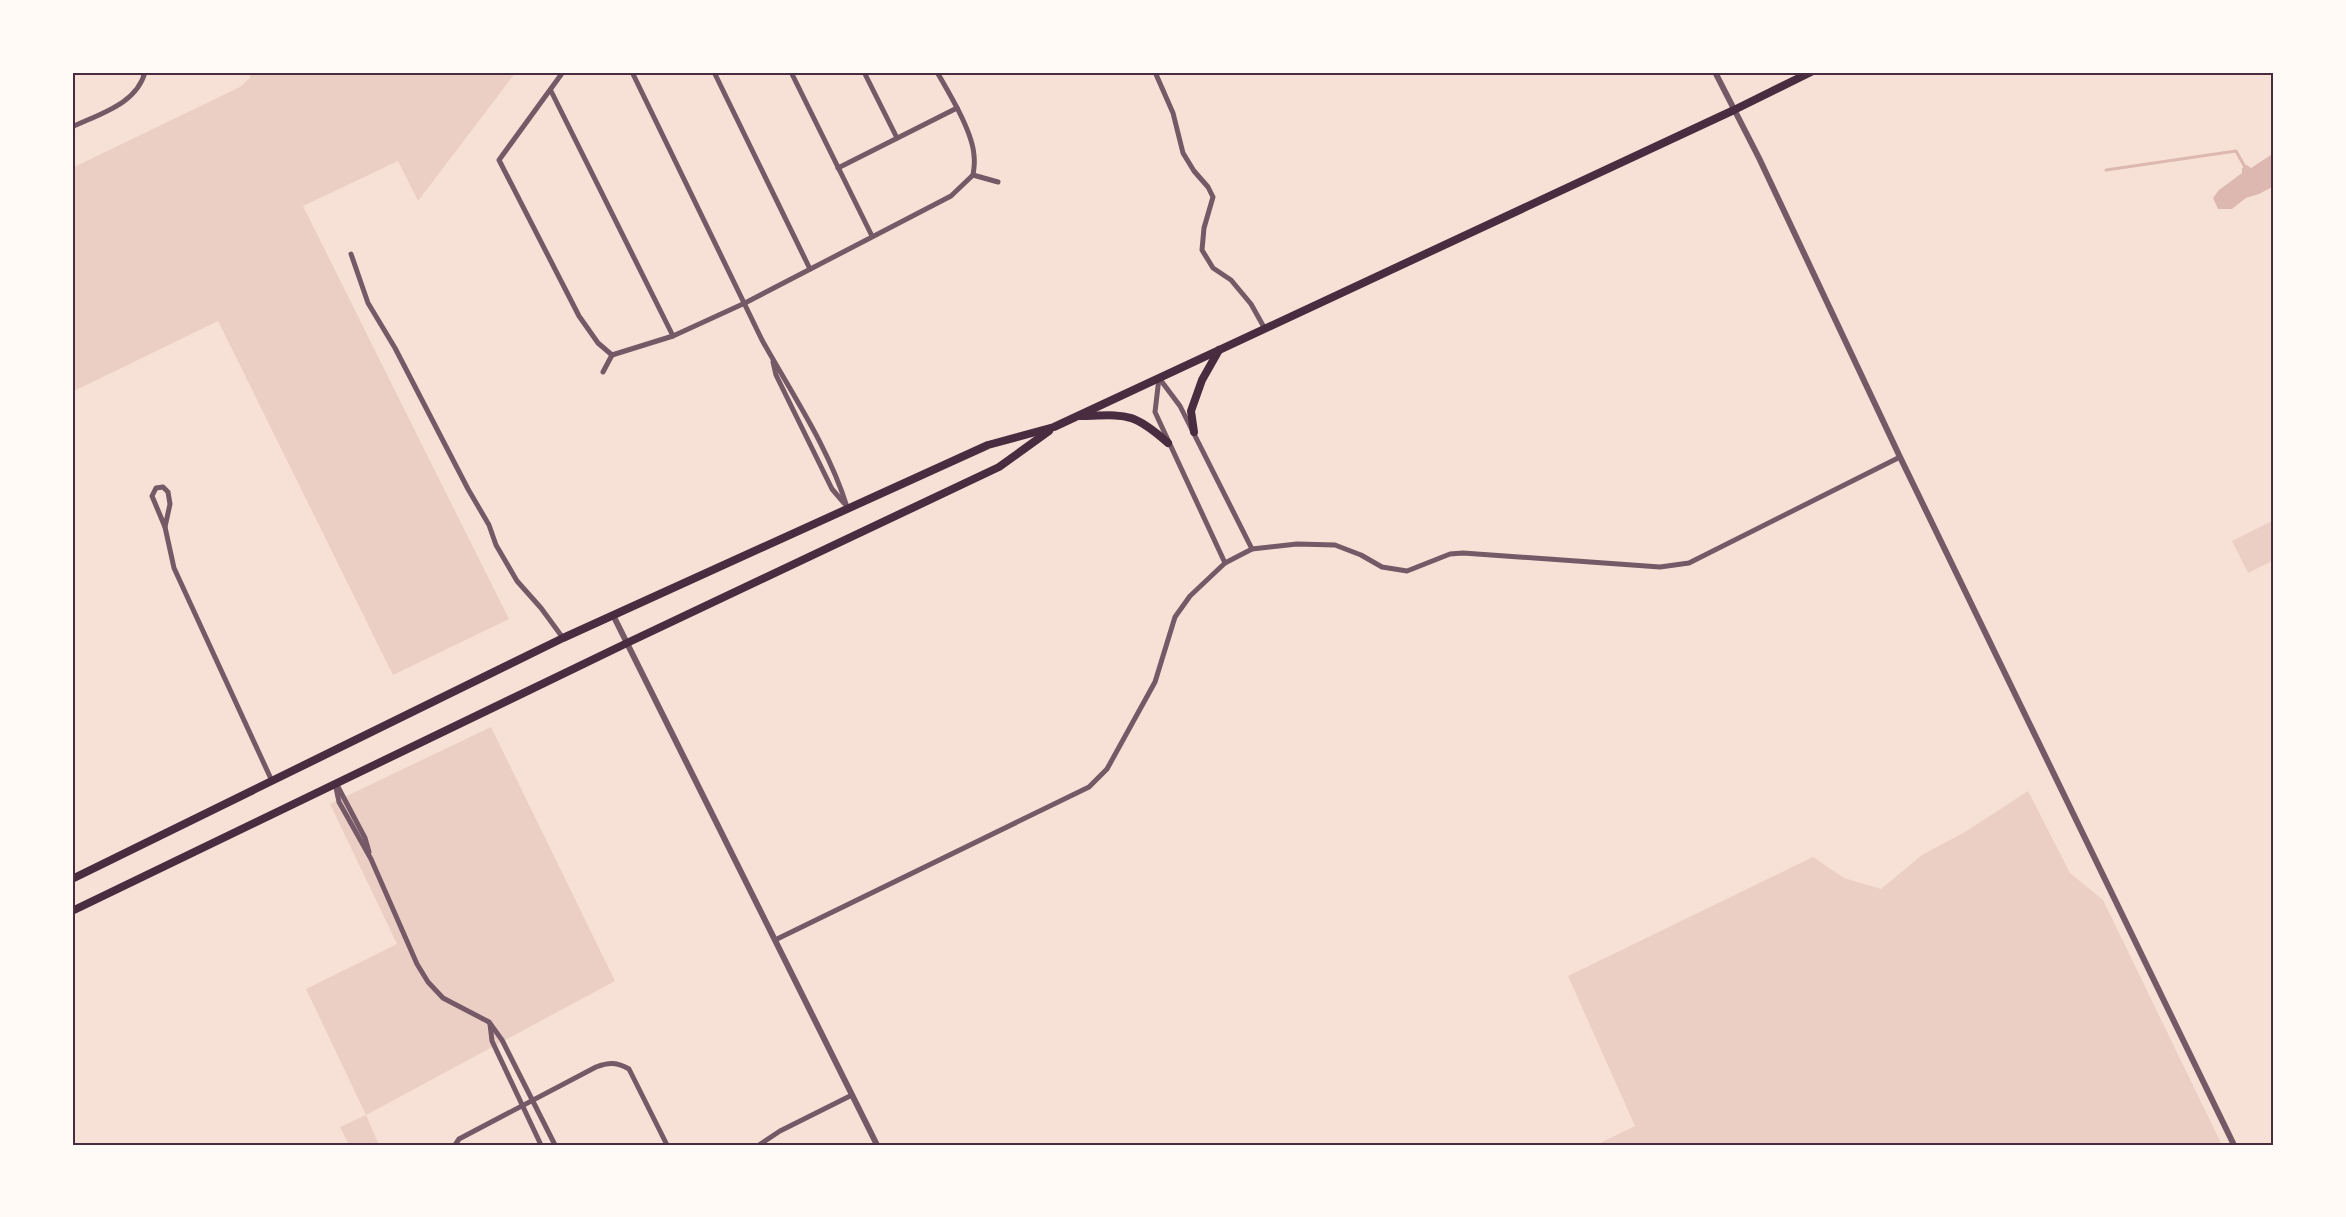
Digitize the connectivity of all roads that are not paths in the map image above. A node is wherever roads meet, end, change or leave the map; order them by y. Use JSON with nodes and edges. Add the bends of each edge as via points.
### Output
{"nodes":[{"id":1,"x":145,"y":72,"type":"edge"},
{"id":2,"x":563,"y":72,"type":"edge"},
{"id":3,"x":632,"y":72,"type":"edge"},
{"id":4,"x":714,"y":72,"type":"edge"},
{"id":5,"x":791,"y":72,"type":"edge"},
{"id":6,"x":864,"y":72,"type":"edge"},
{"id":7,"x":937,"y":72,"type":"edge"},
{"id":8,"x":1155,"y":72,"type":"edge"},
{"id":9,"x":1715,"y":72,"type":"edge"},
{"id":10,"x":1811,"y":72,"type":"edge"},
{"id":11,"x":551,"y":91,"type":"junction"},
{"id":12,"x":957,"y":108,"type":"junction"},
{"id":13,"x":1734,"y":110,"type":"junction"},
{"id":14,"x":72,"y":127,"type":"edge"},
{"id":15,"x":897,"y":138,"type":"junction"},
{"id":16,"x":838,"y":168,"type":"junction"},
{"id":17,"x":973,"y":175,"type":"junction"},
{"id":18,"x":998,"y":182,"type":"dead end"},
{"id":19,"x":872,"y":236,"type":"junction"},
{"id":20,"x":351,"y":254,"type":"dead end"},
{"id":21,"x":810,"y":269,"type":"junction"},
{"id":22,"x":745,"y":303,"type":"junction"},
{"id":23,"x":1265,"y":329,"type":"junction"},
{"id":24,"x":673,"y":336,"type":"junction"},
{"id":25,"x":1219,"y":350,"type":"junction"},
{"id":26,"x":612,"y":355,"type":"junction"},
{"id":27,"x":603,"y":372,"type":"dead end"},
{"id":28,"x":1159,"y":378,"type":"junction"},
{"id":29,"x":1077,"y":416,"type":"junction"},
{"id":30,"x":1054,"y":427,"type":"junction"},
{"id":31,"x":1194,"y":432,"type":"junction"},
{"id":32,"x":1168,"y":443,"type":"junction"},
{"id":33,"x":1900,"y":457,"type":"junction"},
{"id":34,"x":847,"y":507,"type":"junction"},
{"id":35,"x":165,"y":527,"type":"junction"},
{"id":36,"x":1252,"y":549,"type":"junction"},
{"id":37,"x":1225,"y":563,"type":"junction"},
{"id":38,"x":613,"y":615,"type":"junction"},
{"id":39,"x":562,"y":638,"type":"junction"},
{"id":40,"x":627,"y":643,"type":"junction"},
{"id":41,"x":273,"y":781,"type":"junction"},
{"id":42,"x":335,"y":783,"type":"junction"},
{"id":43,"x":72,"y":879,"type":"edge"},
{"id":44,"x":72,"y":910,"type":"edge"},
{"id":45,"x":775,"y":940,"type":"junction"},
{"id":46,"x":489,"y":1023,"type":"junction"},
{"id":47,"x":852,"y":1095,"type":"junction"},
{"id":48,"x":532,"y":1100,"type":"junction"},
{"id":49,"x":522,"y":1105,"type":"junction"},
{"id":50,"x":455,"y":1145,"type":"edge"},
{"id":51,"x":542,"y":1145,"type":"edge"},
{"id":52,"x":555,"y":1145,"type":"edge"},
{"id":53,"x":667,"y":1145,"type":"edge"},
{"id":54,"x":759,"y":1145,"type":"edge"},
{"id":55,"x":877,"y":1145,"type":"edge"},
{"id":56,"x":2234,"y":1145,"type":"edge"}],
"edges":[{"from":1,"to":14,"type":"street","via":[[132,96]]},
{"from":2,"to":11,"type":"street"},
{"from":3,"to":22,"type":"street"},
{"from":4,"to":21,"type":"street"},
{"from":5,"to":16,"type":"street"},
{"from":6,"to":15,"type":"street"},
{"from":7,"to":12,"type":"street"},
{"from":8,"to":23,"type":"street","via":[[1173,113],[1183,153],[1213,197],[1203,228],[1202,250],[1213,268],[1231,280],[1251,304]]},
{"from":9,"to":13,"type":"street"},
{"from":10,"to":13,"type":"main road"},
{"from":11,"to":24,"type":"street"},
{"from":11,"to":26,"type":"street","via":[[499,160],[579,316]]},
{"from":12,"to":15,"type":"street"},
{"from":12,"to":17,"type":"street","via":[[975,154]]},
{"from":13,"to":23,"type":"main road"},
{"from":13,"to":33,"type":"street"},
{"from":15,"to":16,"type":"street"},
{"from":16,"to":19,"type":"street"},
{"from":17,"to":18,"type":"street"},
{"from":17,"to":19,"type":"street","via":[[951,196]]},
{"from":19,"to":21,"type":"street"},
{"from":20,"to":39,"type":"street","via":[[368,303],[489,525],[495,545],[517,581]]},
{"from":21,"to":22,"type":"street"},
{"from":22,"to":24,"type":"street"},
{"from":22,"to":34,"type":"street","via":[[827,478]]},
{"from":23,"to":25,"type":"main road"},
{"from":24,"to":26,"type":"street"},
{"from":25,"to":28,"type":"main road"},
{"from":25,"to":31,"type":"main road","via":[[1191,411]]},
{"from":26,"to":27,"type":"street"},
{"from":28,"to":29,"type":"main road"},
{"from":28,"to":31,"type":"street"},
{"from":28,"to":32,"type":"street","via":[[1155,412]]},
{"from":29,"to":30,"type":"main road"},
{"from":29,"to":32,"type":"main road","via":[[1133,418]]},
{"from":30,"to":34,"type":"main road","via":[[988,445]]},
{"from":30,"to":40,"type":"main road","via":[[999,467]]},
{"from":31,"to":36,"type":"street"},
{"from":32,"to":37,"type":"street"},
{"from":33,"to":36,"type":"street","via":[[1689,562],[1660,567],[1463,553],[1450,554],[1407,571],[1382,567],[1335,545]]},
{"from":33,"to":56,"type":"street"},
{"from":34,"to":38,"type":"main road"},
{"from":35,"to":35,"type":"street","via":[[170,504],[163,487],[156,488],[152,496]]},
{"from":35,"to":41,"type":"street","via":[[174,568]]},
{"from":36,"to":37,"type":"street"},
{"from":37,"to":45,"type":"street","via":[[1190,596],[1175,618],[1155,682],[1107,770],[1089,788]]},
{"from":38,"to":39,"type":"main road"},
{"from":38,"to":40,"type":"street"},
{"from":39,"to":41,"type":"main road"},
{"from":40,"to":42,"type":"main road"},
{"from":40,"to":45,"type":"street"},
{"from":41,"to":43,"type":"main road"},
{"from":42,"to":44,"type":"main road"},
{"from":42,"to":46,"type":"street","via":[[365,838],[428,982],[443,998]]},
{"from":45,"to":47,"type":"street"},
{"from":46,"to":48,"type":"street","via":[[502,1040]]},
{"from":46,"to":49,"type":"street","via":[[492,1041]]},
{"from":47,"to":54,"type":"street"},
{"from":47,"to":55,"type":"street"},
{"from":48,"to":49,"type":"street"},
{"from":48,"to":52,"type":"street"},
{"from":48,"to":53,"type":"street","via":[[596,1067],[620,1063],[629,1069]]},
{"from":49,"to":50,"type":"street","via":[[459,1139]]},
{"from":49,"to":51,"type":"street"}]}
